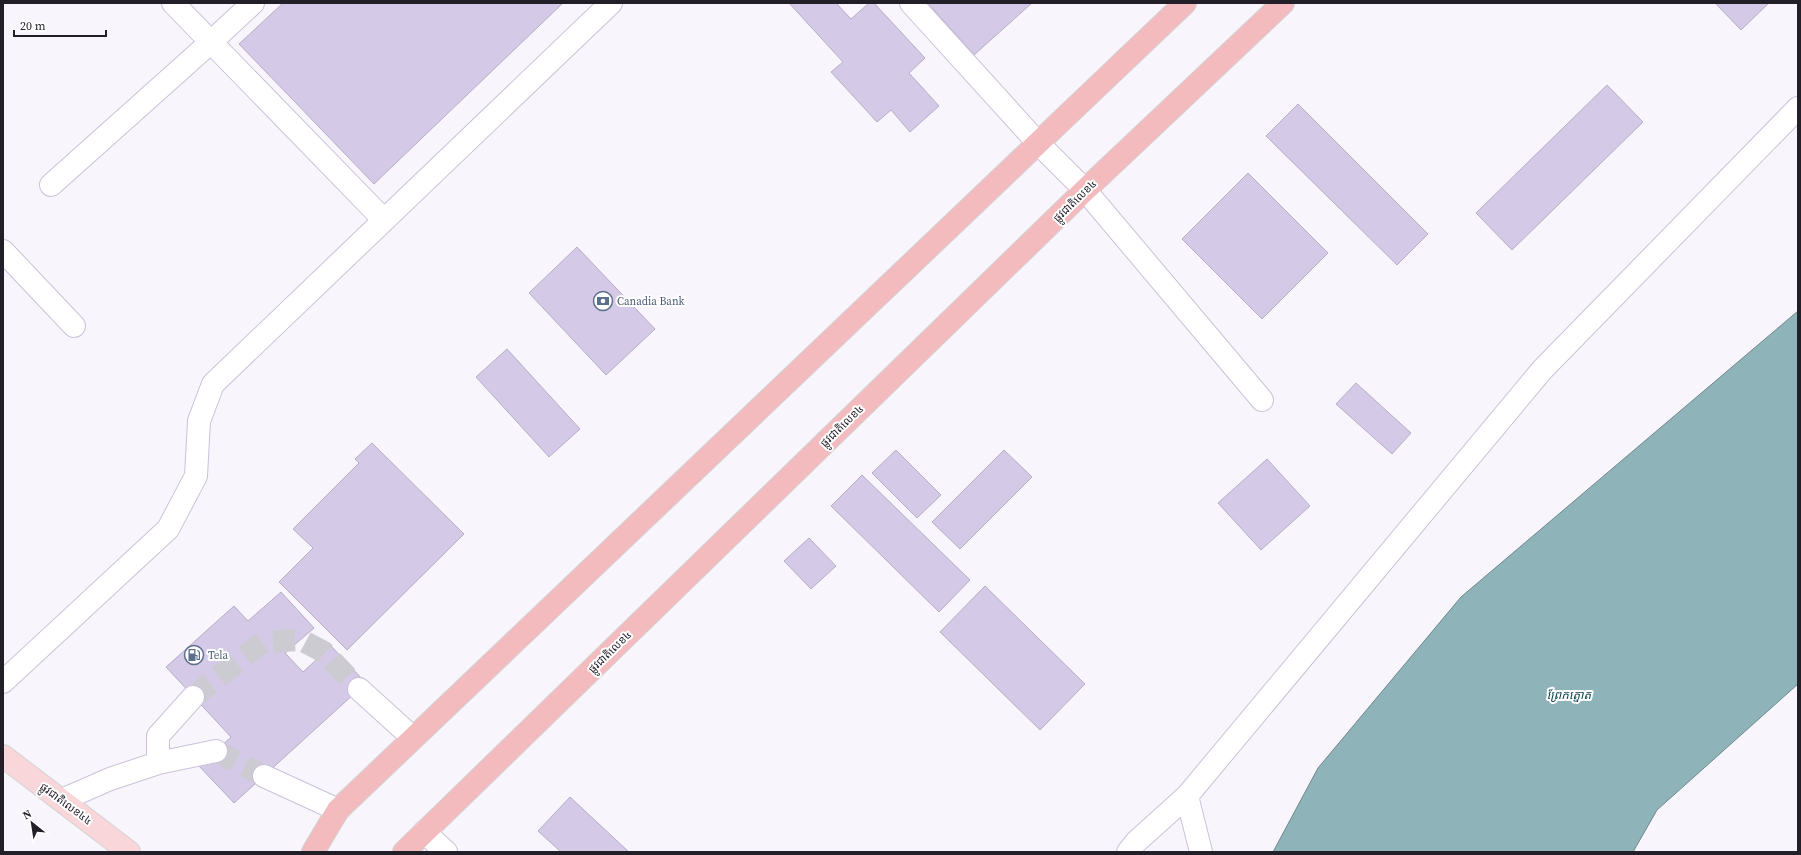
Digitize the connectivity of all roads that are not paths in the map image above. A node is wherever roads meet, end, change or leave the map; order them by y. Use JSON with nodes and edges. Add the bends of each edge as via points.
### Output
{"nodes":[{"id":1,"x":173,"y":3,"type":"edge"},
{"id":2,"x":253,"y":3,"type":"edge"},
{"id":3,"x":611,"y":3,"type":"edge"},
{"id":4,"x":911,"y":3,"type":"edge"},
{"id":5,"x":1185,"y":3,"type":"edge"},
{"id":6,"x":1283,"y":3,"type":"edge"},
{"id":7,"x":212,"y":42,"type":"junction"},
{"id":8,"x":1798,"y":108,"type":"edge"},
{"id":9,"x":1038,"y":143,"type":"junction"},
{"id":10,"x":51,"y":185,"type":"dead end"},
{"id":11,"x":1085,"y":190,"type":"junction"},
{"id":12,"x":384,"y":220,"type":"junction"},
{"id":13,"x":3,"y":251,"type":"edge"},
{"id":14,"x":74,"y":326,"type":"dead end"},
{"id":15,"x":1262,"y":400,"type":"dead end"},
{"id":16,"x":3,"y":682,"type":"edge"},
{"id":17,"x":359,"y":689,"type":"tunnel mouth"},
{"id":18,"x":194,"y":697,"type":"tunnel mouth"},
{"id":19,"x":413,"y":738,"type":"junction"},
{"id":20,"x":216,"y":751,"type":"tunnel mouth"},
{"id":21,"x":3,"y":756,"type":"edge"},
{"id":22,"x":158,"y":762,"type":"junction"},
{"id":23,"x":264,"y":776,"type":"tunnel mouth"},
{"id":24,"x":1187,"y":796,"type":"junction"},
{"id":25,"x":62,"y":800,"type":"junction"},
{"id":26,"x":338,"y":810,"type":"junction"},
{"id":27,"x":424,"y":832,"type":"junction"},
{"id":28,"x":129,"y":852,"type":"edge"},
{"id":29,"x":313,"y":852,"type":"edge"},
{"id":30,"x":404,"y":852,"type":"edge"},
{"id":31,"x":446,"y":852,"type":"edge"},
{"id":32,"x":1128,"y":852,"type":"edge"},
{"id":33,"x":1201,"y":852,"type":"edge"}],
"edges":[{"from":1,"to":7,"type":"street"},
{"from":2,"to":7,"type":"street"},
{"from":3,"to":12,"type":"street"},
{"from":4,"to":9,"type":"street"},
{"from":5,"to":9,"type":"highway"},
{"from":6,"to":11,"type":"highway","name":"ផ្លូវជាតិលេខ៤"},
{"from":7,"to":10,"type":"street"},
{"from":7,"to":12,"type":"street"},
{"from":8,"to":24,"type":"street","via":[[1542,370]]},
{"from":9,"to":11,"type":"street"},
{"from":9,"to":19,"type":"highway"},
{"from":11,"to":15,"type":"street"},
{"from":11,"to":27,"type":"highway","name":"ផ្លូវជាតិលេខ៤"},
{"from":12,"to":16,"type":"street","via":[[213,384],[199,421],[196,476],[168,529]]},
{"from":13,"to":14,"type":"street"},
{"from":17,"to":19,"type":"street"},
{"from":18,"to":22,"type":"street","via":[[158,736]]},
{"from":19,"to":26,"type":"highway"},
{"from":20,"to":22,"type":"street"},
{"from":21,"to":25,"type":"main road","name":"ផ្លូវជាតិលេខ៤៤"},
{"from":22,"to":25,"type":"street"},
{"from":23,"to":26,"type":"street"},
{"from":24,"to":32,"type":"street"},
{"from":24,"to":33,"type":"street"},
{"from":25,"to":28,"type":"main road","name":"ផ្លូវជាតិលេខ៤៤"},
{"from":26,"to":29,"type":"highway"},
{"from":27,"to":30,"type":"highway","name":"ផ្លូវជាតិលេខ៤"},
{"from":27,"to":31,"type":"street"}]}
